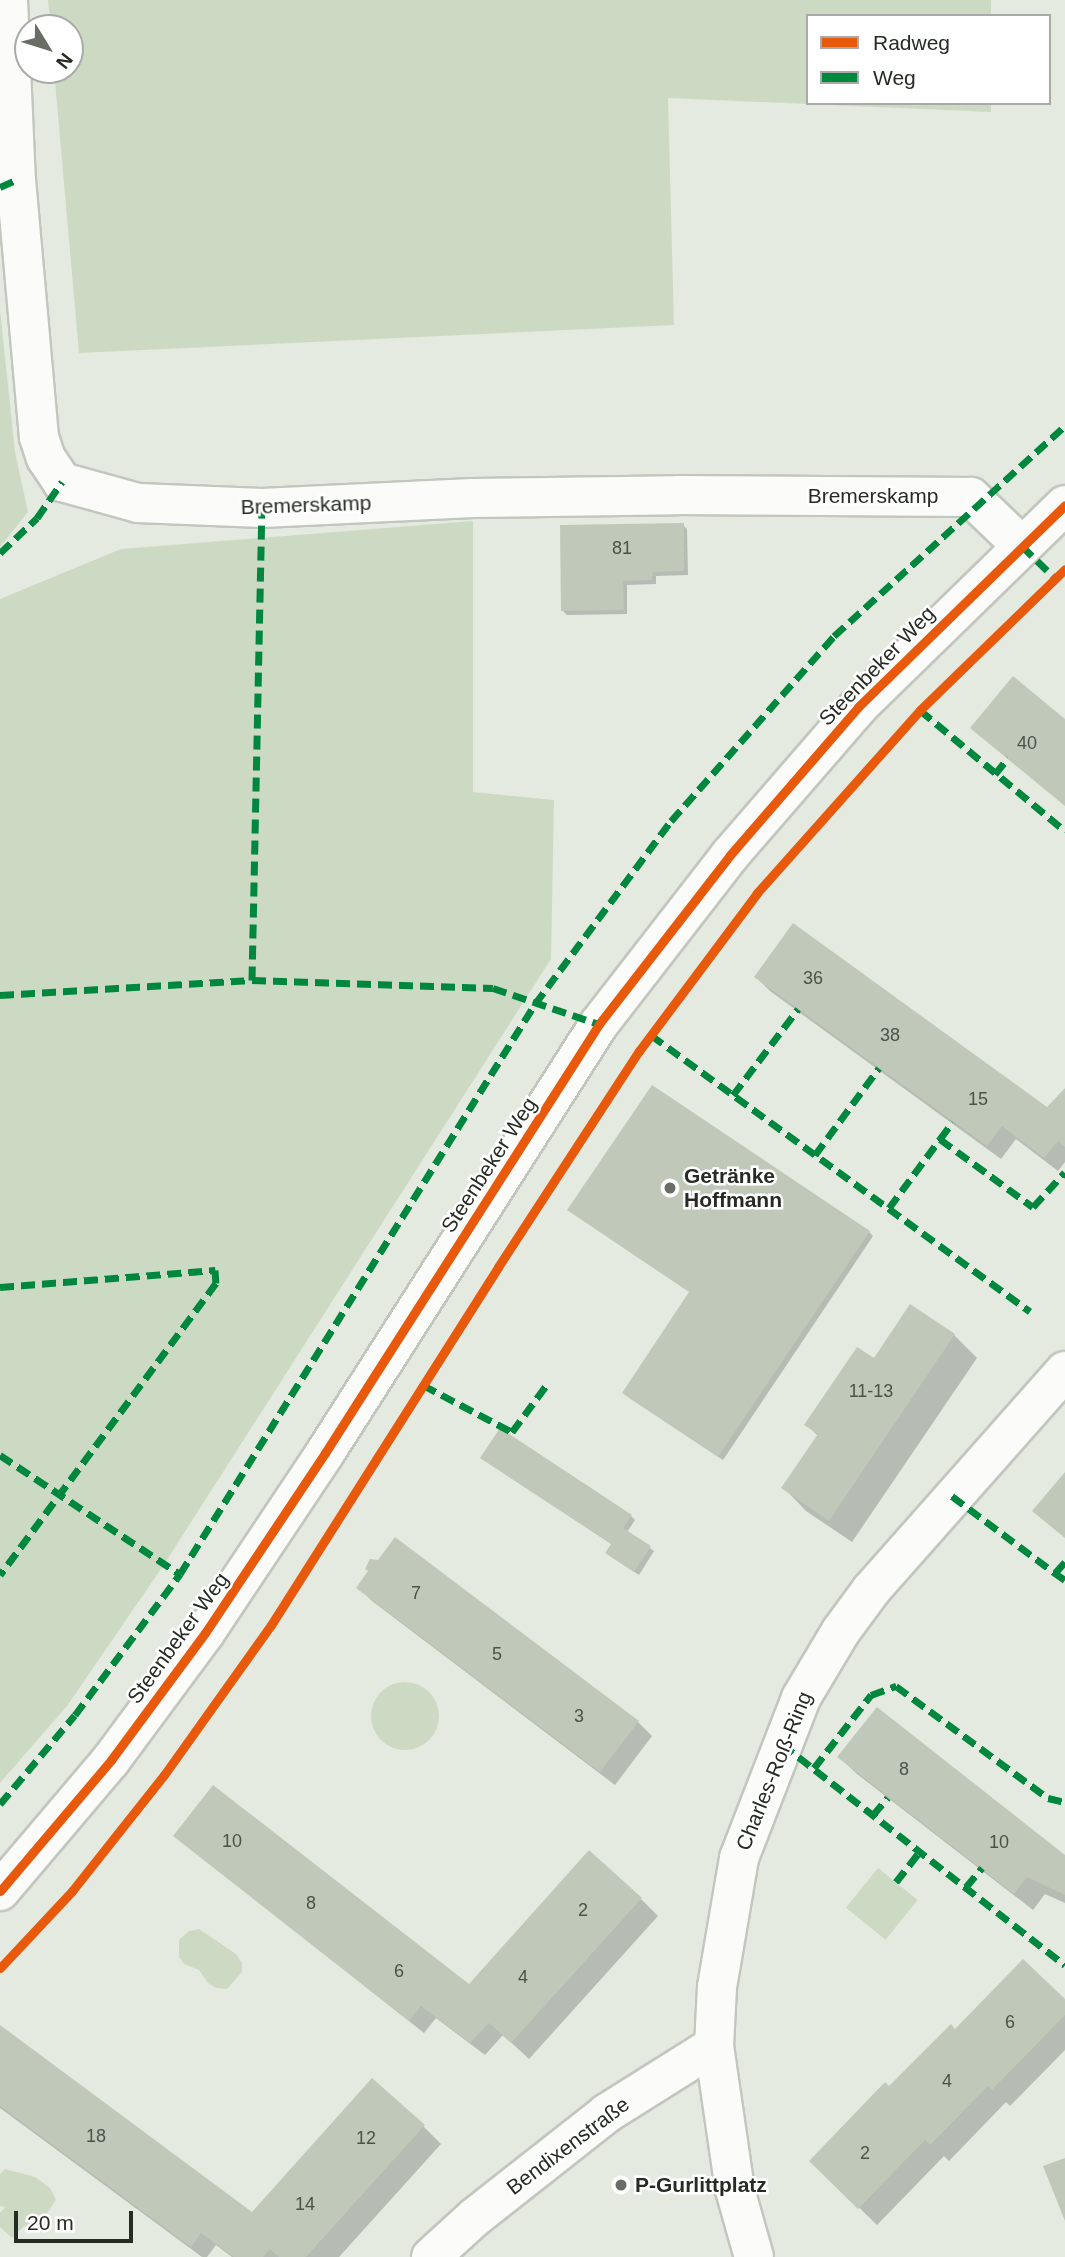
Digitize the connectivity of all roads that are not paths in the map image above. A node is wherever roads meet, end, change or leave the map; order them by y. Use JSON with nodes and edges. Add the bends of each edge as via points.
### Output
{"nodes":[{"id":1,"x":8,"y":0,"type":"edge"},
{"id":2,"x":1065,"y":505,"type":"edge"},
{"id":3,"x":1022,"y":546,"type":"junction"},
{"id":4,"x":1065,"y":1371,"type":"edge"},
{"id":5,"x":0,"y":1891,"type":"edge"},
{"id":6,"x":714,"y":2046,"type":"junction"},
{"id":7,"x":431,"y":2257,"type":"edge"},
{"id":8,"x":754,"y":2257,"type":"edge"}],
"edges":[{"from":1,"to":3,"type":"street","name":"Bremerskamp","via":[[16,180],[39,437],[62,482],[138,503],[262,508],[664,495],[971,497]]},
{"from":2,"to":3,"type":"street","name":"Steenbeker Weg"},
{"from":3,"to":5,"type":"street","name":"Steenbeker Weg","via":[[858,707],[730,855],[599,1024],[205,1633],[111,1760]]},
{"from":4,"to":6,"type":"street","name":"Charles-Roß-Ring","via":[[872,1589],[801,1698],[739,1858],[717,1987]]},
{"from":6,"to":7,"type":"street","name":"Bendixenstraße","via":[[607,2113]]},
{"from":6,"to":8,"type":"street","name":"Charles-Roß-Ring","via":[[736,2190]]}]}
